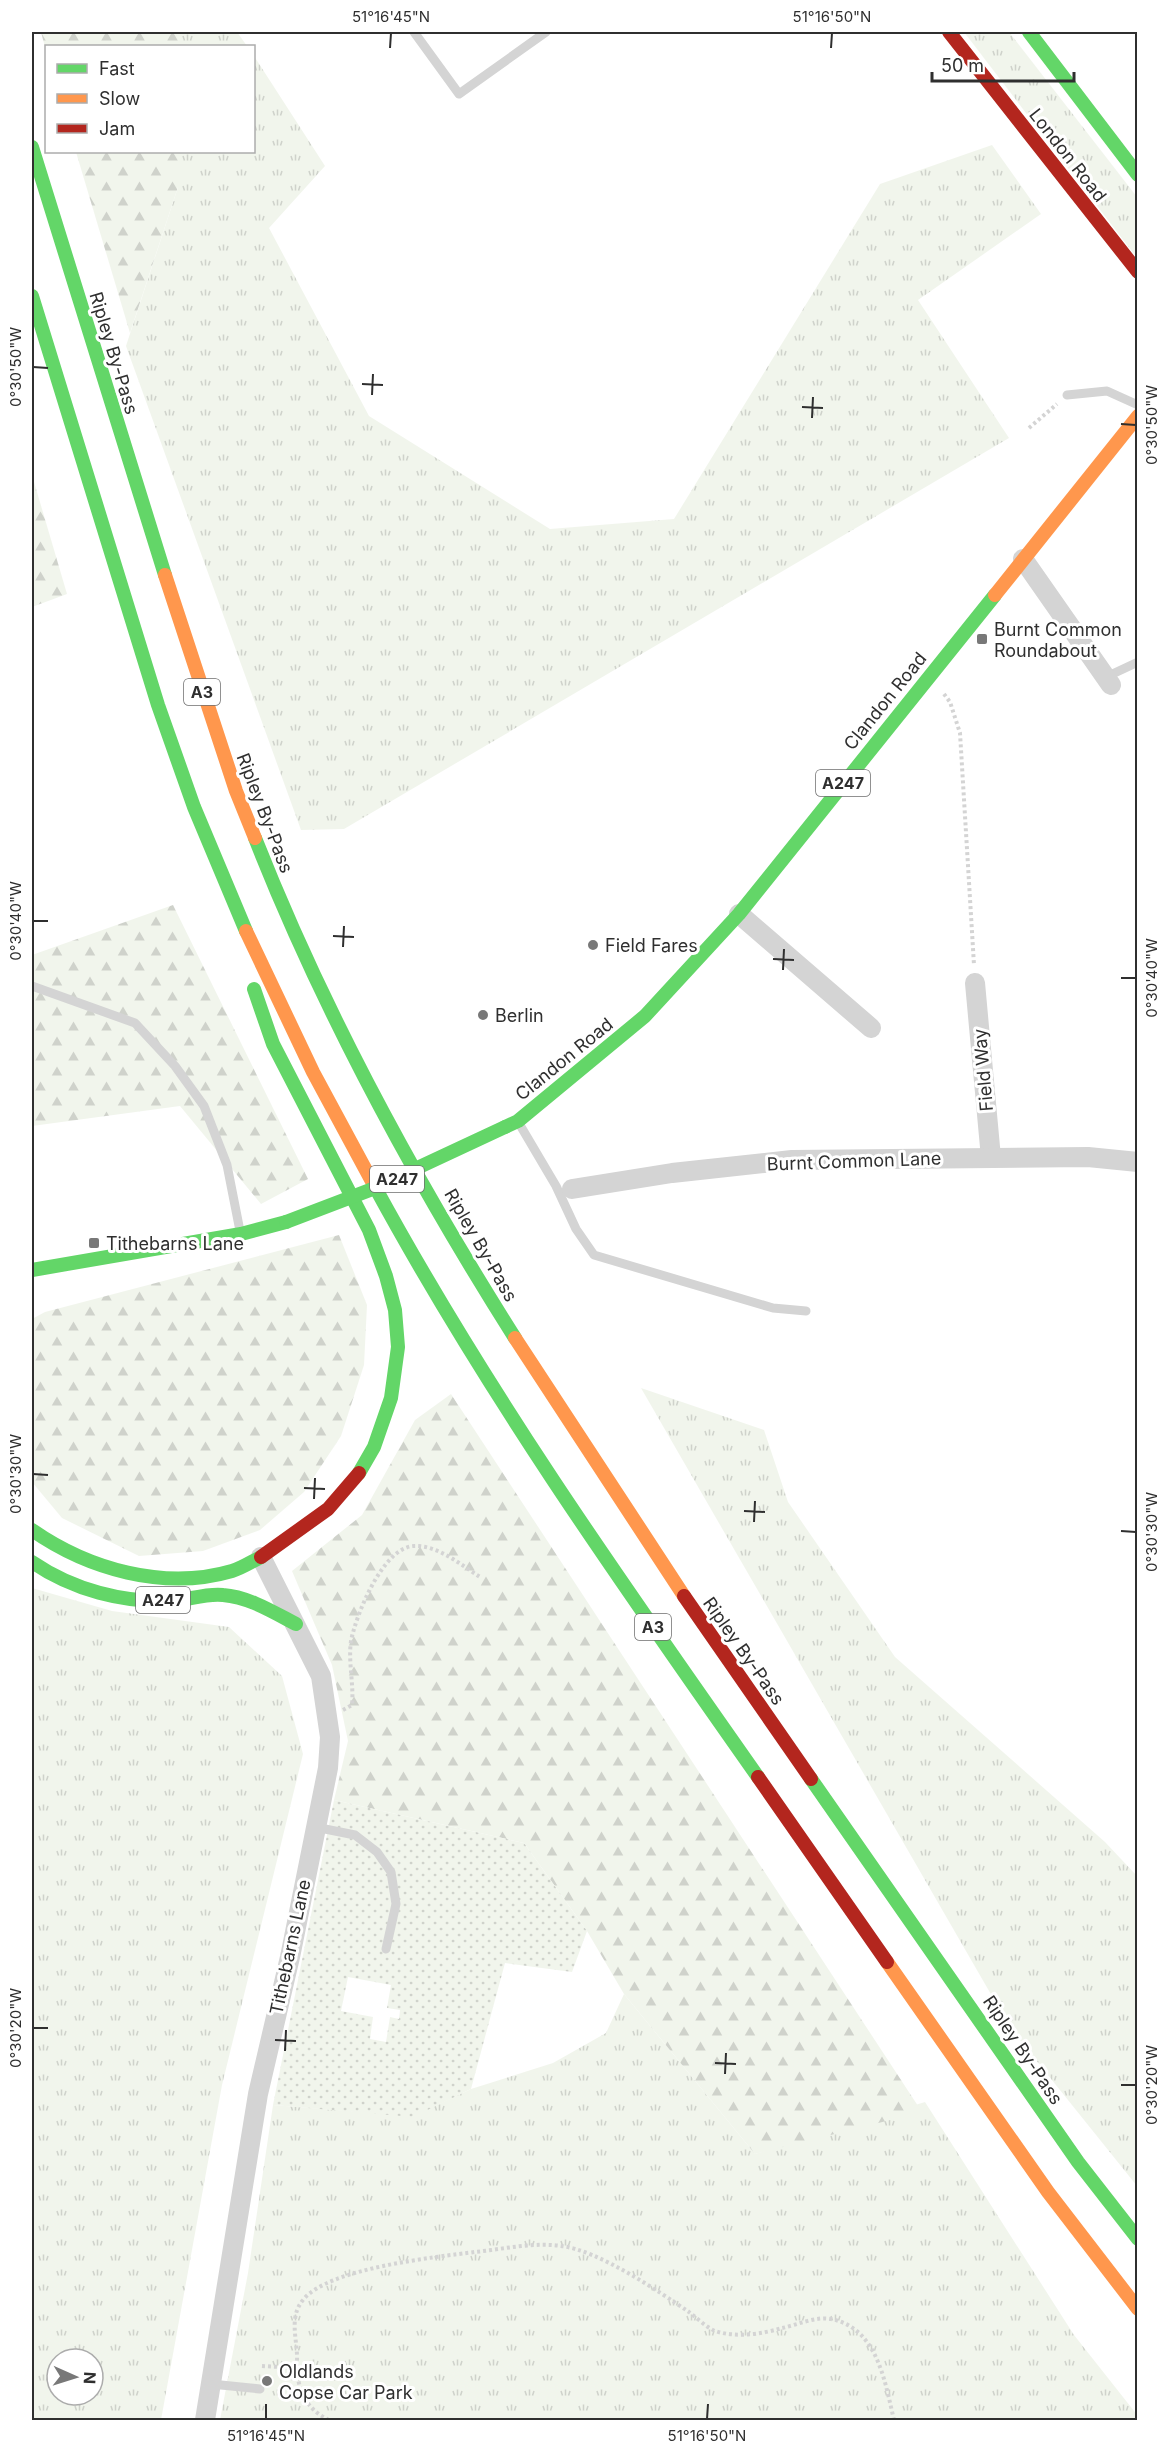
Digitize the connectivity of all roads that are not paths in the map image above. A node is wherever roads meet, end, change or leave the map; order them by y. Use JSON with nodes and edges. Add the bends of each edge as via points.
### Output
{"nodes":[{"id":1,"x":414,"y":32,"type":"edge"},
{"id":2,"x":546,"y":32,"type":"edge"},
{"id":3,"x":949,"y":32,"type":"edge"},
{"id":4,"x":1029,"y":32,"type":"edge"},
{"id":5,"x":32,"y":147,"type":"edge"},
{"id":6,"x":1137,"y":175,"type":"edge"},
{"id":7,"x":1137,"y":272,"type":"edge"},
{"id":8,"x":32,"y":296,"type":"edge"},
{"id":9,"x":1066,"y":395,"type":"road end"},
{"id":10,"x":1137,"y":405,"type":"edge"},
{"id":11,"x":1137,"y":416,"type":"edge"},
{"id":12,"x":1023,"y":559,"type":"junction"},
{"id":13,"x":1137,"y":662,"type":"edge"},
{"id":14,"x":1109,"y":681,"type":"joint"},
{"id":15,"x":234,"y":904,"type":"junction"},
{"id":16,"x":739,"y":914,"type":"junction"},
{"id":17,"x":975,"y":983,"type":"road end"},
{"id":18,"x":32,"y":986,"type":"edge"},
{"id":19,"x":871,"y":1028,"type":"dead end"},
{"id":20,"x":511,"y":1124,"type":"junction"},
{"id":21,"x":991,"y":1158,"type":"junction"},
{"id":22,"x":1137,"y":1162,"type":"edge"},
{"id":23,"x":564,"y":1188,"type":"junction"},
{"id":24,"x":241,"y":1234,"type":"junction"},
{"id":25,"x":138,"y":1253,"type":"junction"},
{"id":26,"x":32,"y":1270,"type":"edge"},
{"id":27,"x":85,"y":1275,"type":"dead end"},
{"id":28,"x":806,"y":1311,"type":"dead end"},
{"id":29,"x":32,"y":1530,"type":"edge"},
{"id":30,"x":261,"y":1557,"type":"junction"},
{"id":31,"x":32,"y":1562,"type":"edge"},
{"id":32,"x":296,"y":1624,"type":"junction"},
{"id":33,"x":315,"y":1827,"type":"junction"},
{"id":34,"x":386,"y":1948,"type":"dead end"},
{"id":35,"x":1137,"y":2239,"type":"edge"},
{"id":36,"x":1137,"y":2309,"type":"edge"},
{"id":37,"x":211,"y":2384,"type":"junction"},
{"id":38,"x":260,"y":2390,"type":"dead end"},
{"id":39,"x":205,"y":2421,"type":"edge"}],
"edges":[{"from":1,"to":2,"type":"lane","via":[[459,94]]},
{"from":3,"to":7,"type":"main road","name":"London Road"},
{"from":4,"to":6,"type":"main road"},
{"from":5,"to":35,"type":"main road","name":"Ripley By-Pass","number":"A3","via":[[142,506],[236,791],[275,889],[395,1136],[498,1311],[684,1597],[1078,2162]]},
{"from":8,"to":15,"type":"main road","number":"A3","via":[[158,705]]},
{"from":9,"to":10,"type":"lane","via":[[1107,392]]},
{"from":11,"to":12,"type":"main road","name":"Clandon Road","number":"A247"},
{"from":12,"to":14,"type":"street"},
{"from":12,"to":16,"type":"main road","name":"Clandon Road","number":"A247"},
{"from":13,"to":14,"type":"lane"},
{"from":15,"to":30,"type":"main road","via":[[251,982],[273,1044],[369,1230],[397,1321],[397,1374],[391,1404],[375,1444],[353,1480],[328,1509]]},
{"from":15,"to":36,"type":"main road","number":"A3","via":[[313,1072],[388,1212],[519,1431],[1048,2192]]},
{"from":16,"to":19,"type":"street"},
{"from":16,"to":20,"type":"main road","name":"Clandon Road","number":"A247","via":[[645,1016]]},
{"from":17,"to":21,"type":"street","name":"Field Way"},
{"from":18,"to":24,"type":"lane","via":[[135,1023],[175,1066],[208,1116],[227,1165]]},
{"from":20,"to":23,"type":"lane"},
{"from":20,"to":24,"type":"main road","name":"Clandon Road","number":"A247","bridge":true,"via":[[336,1205]]},
{"from":21,"to":22,"type":"street","name":"Burnt Common Lane","via":[[1088,1157]]},
{"from":21,"to":23,"type":"street","name":"Burnt Common Lane","via":[[792,1160]]},
{"from":23,"to":28,"type":"lane","via":[[576,1229],[594,1255],[773,1308]]},
{"from":24,"to":25,"type":"main road","name":"Clandon Road","number":"A247"},
{"from":25,"to":26,"type":"main road","name":"Clandon Road","number":"A247"},
{"from":25,"to":27,"type":"main road"},
{"from":29,"to":30,"type":"main road","number":"A247","via":[[63,1551],[104,1566],[166,1578],[233,1571]]},
{"from":30,"to":32,"type":"street","name":"Tithebarns Lane"},
{"from":31,"to":32,"type":"main road","number":"A247","via":[[74,1586],[106,1594],[171,1601],[220,1595],[240,1598]]},
{"from":32,"to":33,"type":"street","name":"Tithebarns Lane","via":[[321,1676],[328,1713],[328,1768]]},
{"from":33,"to":34,"type":"lane","via":[[355,1835],[377,1852],[391,1872],[396,1904]]},
{"from":33,"to":37,"type":"street","name":"Tithebarns Lane","via":[[258,2094]]},
{"from":37,"to":38,"type":"lane"},
{"from":37,"to":39,"type":"street","name":"Tithebarns Lane"}]}
